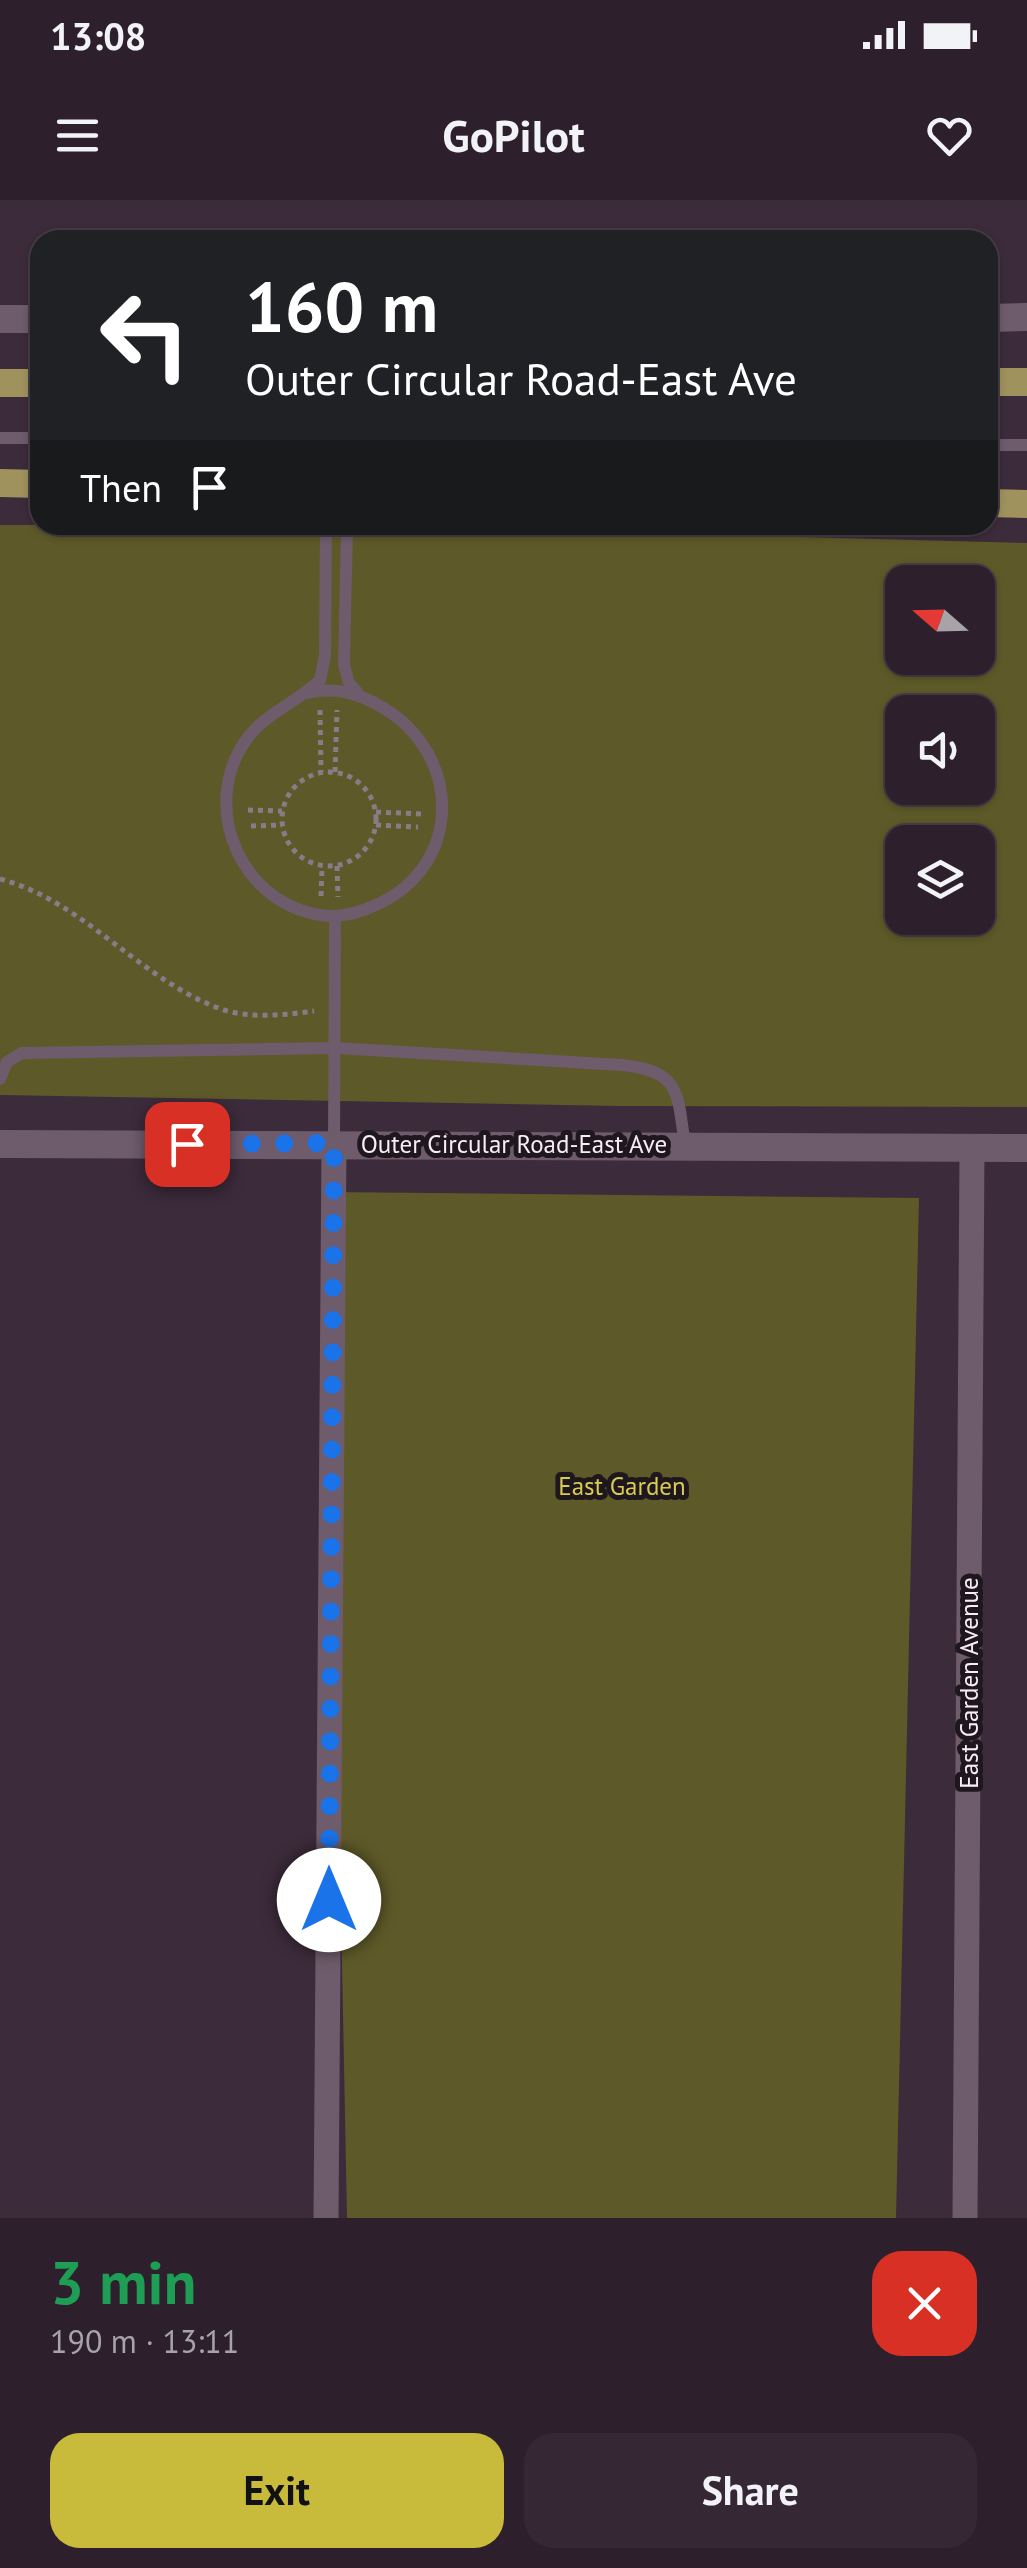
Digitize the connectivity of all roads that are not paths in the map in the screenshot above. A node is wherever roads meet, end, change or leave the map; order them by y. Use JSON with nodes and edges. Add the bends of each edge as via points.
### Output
{"nodes":[{"id":1,"x":998,"y":318,"type":"edge"},
{"id":2,"x":1027,"y":318,"type":"edge"},
{"id":3,"x":0,"y":319,"type":"edge"},
{"id":4,"x":30,"y":319,"type":"edge"},
{"id":5,"x":998,"y":382,"type":"edge"},
{"id":6,"x":1027,"y":382,"type":"edge"},
{"id":7,"x":0,"y":383,"type":"edge"},
{"id":8,"x":30,"y":383,"type":"edge"},
{"id":9,"x":0,"y":438,"type":"edge"},
{"id":10,"x":30,"y":438,"type":"edge"},
{"id":11,"x":998,"y":446,"type":"edge"},
{"id":12,"x":1027,"y":446,"type":"edge"},
{"id":13,"x":0,"y":483,"type":"edge"},
{"id":14,"x":30,"y":484,"type":"edge"},
{"id":15,"x":998,"y":503,"type":"edge"},
{"id":16,"x":1027,"y":504,"type":"edge"},
{"id":17,"x":326,"y":535,"type":"edge"},
{"id":18,"x":347,"y":535,"type":"edge"},
{"id":19,"x":314,"y":691,"type":"junction"},
{"id":20,"x":359,"y":695,"type":"junction"},
{"id":21,"x":337,"y":916,"type":"junction"},
{"id":22,"x":336,"y":1048,"type":"junction"},
{"id":23,"x":0,"y":1079,"type":"edge"},
{"id":24,"x":334,"y":1143,"type":"junction"},
{"id":25,"x":0,"y":1144,"type":"edge"},
{"id":26,"x":685,"y":1145,"type":"junction"},
{"id":27,"x":1027,"y":1148,"type":"edge"},
{"id":28,"x":972,"y":1149,"type":"junction"},
{"id":29,"x":326,"y":2218,"type":"edge"},
{"id":30,"x":965,"y":2218,"type":"edge"}],
"edges":[{"from":1,"to":2,"type":"street"},
{"from":3,"to":4,"type":"street"},
{"from":5,"to":6,"type":"main road"},
{"from":7,"to":8,"type":"main road"},
{"from":9,"to":10,"type":"lane"},
{"from":11,"to":12,"type":"lane"},
{"from":13,"to":14,"type":"main road"},
{"from":15,"to":16,"type":"main road"},
{"from":17,"to":19,"type":"lane","via":[[324,656]]},
{"from":18,"to":20,"type":"lane","via":[[344,664]]},
{"from":19,"to":20,"type":"lane"},
{"from":19,"to":21,"type":"lane","via":[[250,735],[232,766],[224,801],[229,837],[245,870],[270,895]]},
{"from":20,"to":21,"type":"lane","via":[[420,736],[442,784],[441,822],[427,862],[410,883],[377,905]]},
{"from":21,"to":22,"type":"lane"},
{"from":22,"to":23,"type":"lane","via":[[22,1052],[7,1062]]},
{"from":22,"to":24,"type":"lane"},
{"from":22,"to":26,"type":"lane","via":[[650,1068],[676,1090]]},
{"from":24,"to":25,"type":"street","name":"Outer Circular Road-East Ave"},
{"from":24,"to":26,"type":"street","name":"Outer Circular Road-East Ave"},
{"from":24,"to":29,"type":"street"},
{"from":26,"to":28,"type":"street","name":"Outer Circular Road-East Ave"},
{"from":27,"to":28,"type":"street","name":"Outer Circular Road-East Ave"},
{"from":28,"to":30,"type":"street","name":"East Garden Avenue"}]}
